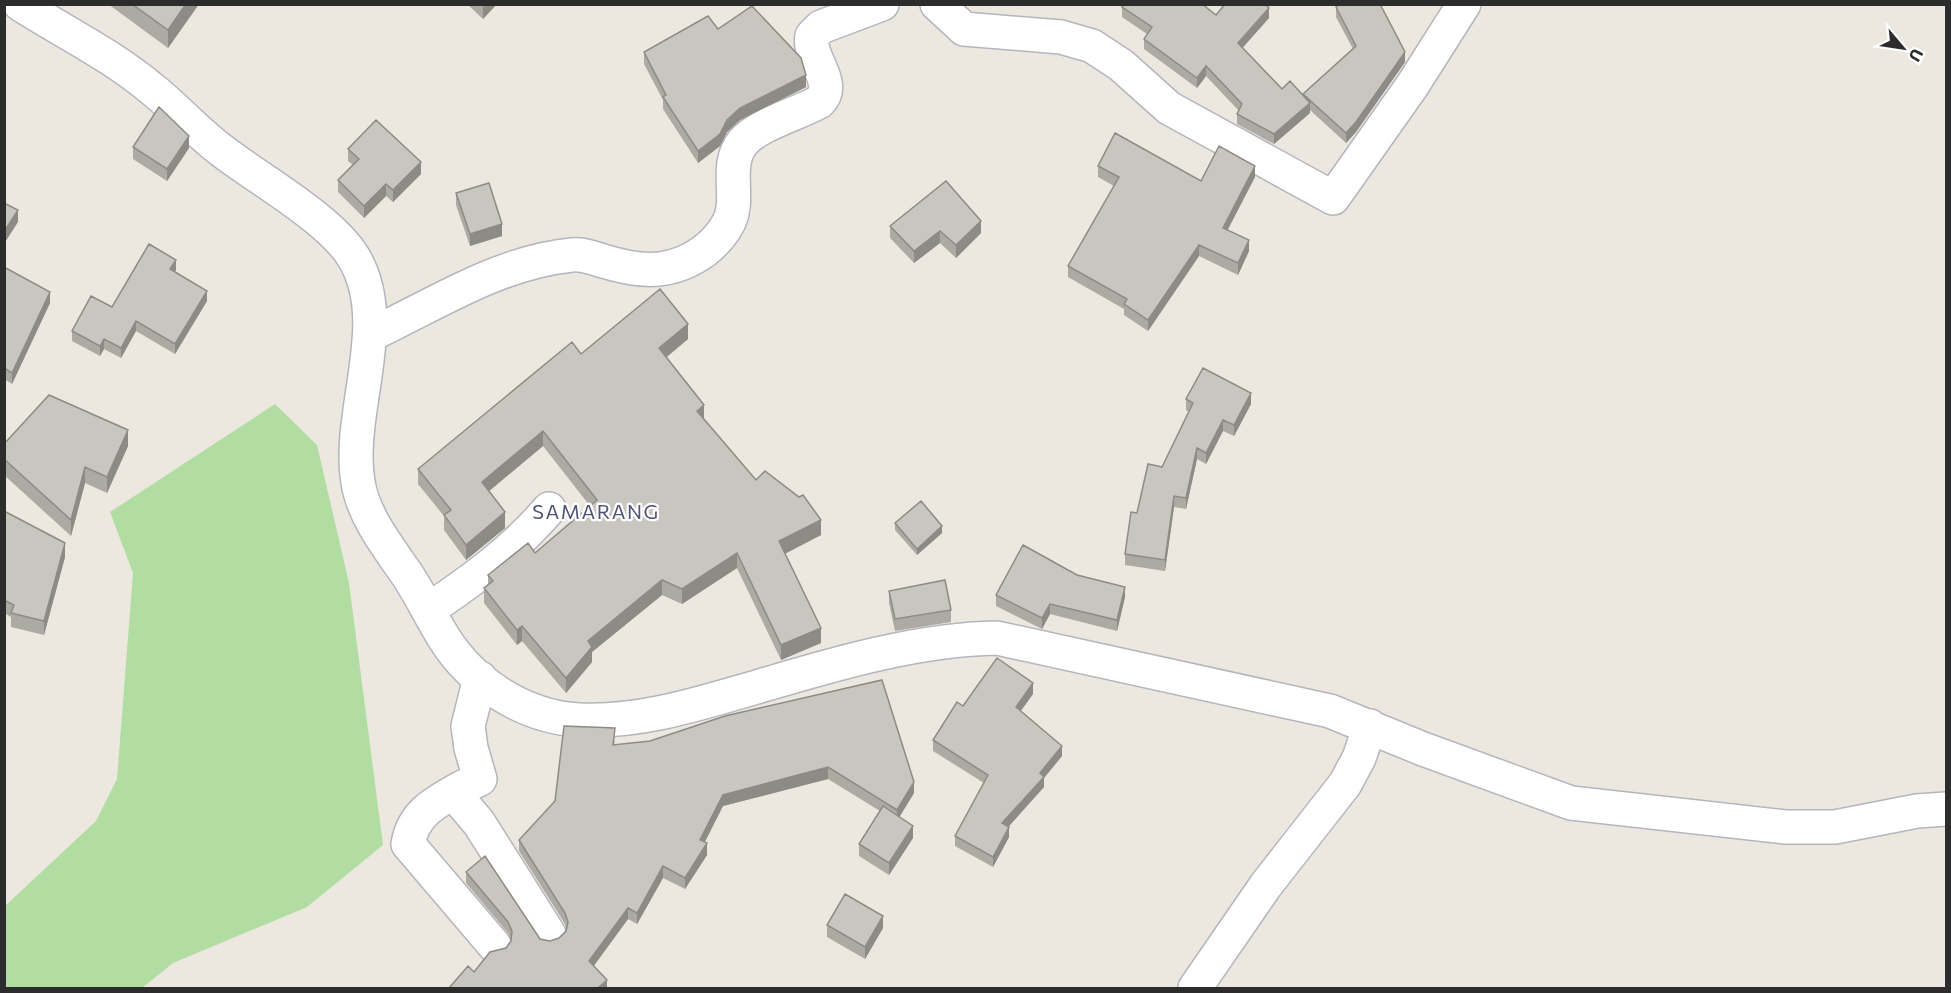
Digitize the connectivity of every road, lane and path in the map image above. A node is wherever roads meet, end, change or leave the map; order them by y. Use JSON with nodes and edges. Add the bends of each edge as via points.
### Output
{"nodes":[{"id":1,"x":20,"y":4,"type":"edge"},
{"id":2,"x":882,"y":4,"type":"edge"},
{"id":3,"x":937,"y":4,"type":"edge"},
{"id":4,"x":1464,"y":4,"type":"edge"},
{"id":5,"x":370,"y":335,"type":"junction"},
{"id":6,"x":549,"y":509,"type":"dead end"},
{"id":7,"x":428,"y":610,"type":"junction"},
{"id":8,"x":480,"y":678,"type":"junction"},
{"id":9,"x":1370,"y":726,"type":"junction"},
{"id":10,"x":459,"y":789,"type":"junction"},
{"id":11,"x":1947,"y":809,"type":"edge"},
{"id":12,"x":549,"y":934,"type":"dead end"},
{"id":13,"x":494,"y":945,"type":"dead end"},
{"id":14,"x":1195,"y":988,"type":"edge"}],
"edges":[{"from":1,"to":5,"type":"street","via":[[151,87],[219,148],[336,237],[361,269]]},
{"from":2,"to":5,"type":"street","via":[[821,27],[812,36],[826,93],[819,102],[755,132],[743,142],[734,165],[734,209],[713,245],[694,258],[663,270],[641,271],[586,255],[525,266],[490,276]]},
{"from":3,"to":4,"type":"street","via":[[964,29],[1061,37],[1092,46],[1121,65],[1169,108],[1333,198]]},
{"from":5,"to":7,"type":"street","via":[[356,458],[358,483],[372,519]]},
{"from":6,"to":7,"type":"street","via":[[524,539]]},
{"from":7,"to":8,"type":"street","via":[[446,641]]},
{"from":8,"to":9,"type":"street","via":[[519,705],[545,714],[578,720],[650,716],[856,660],[966,638],[997,638],[1261,694],[1330,711]]},
{"from":8,"to":10,"type":"street","via":[[468,726],[480,779]]},
{"from":9,"to":11,"type":"street","via":[[1571,803],[1785,827],[1834,827]]},
{"from":9,"to":14,"type":"street","via":[[1345,784],[1266,885]]},
{"from":10,"to":12,"type":"street","via":[[457,797],[479,824]]},
{"from":10,"to":13,"type":"street","via":[[436,802],[411,826],[408,844]]}]}
